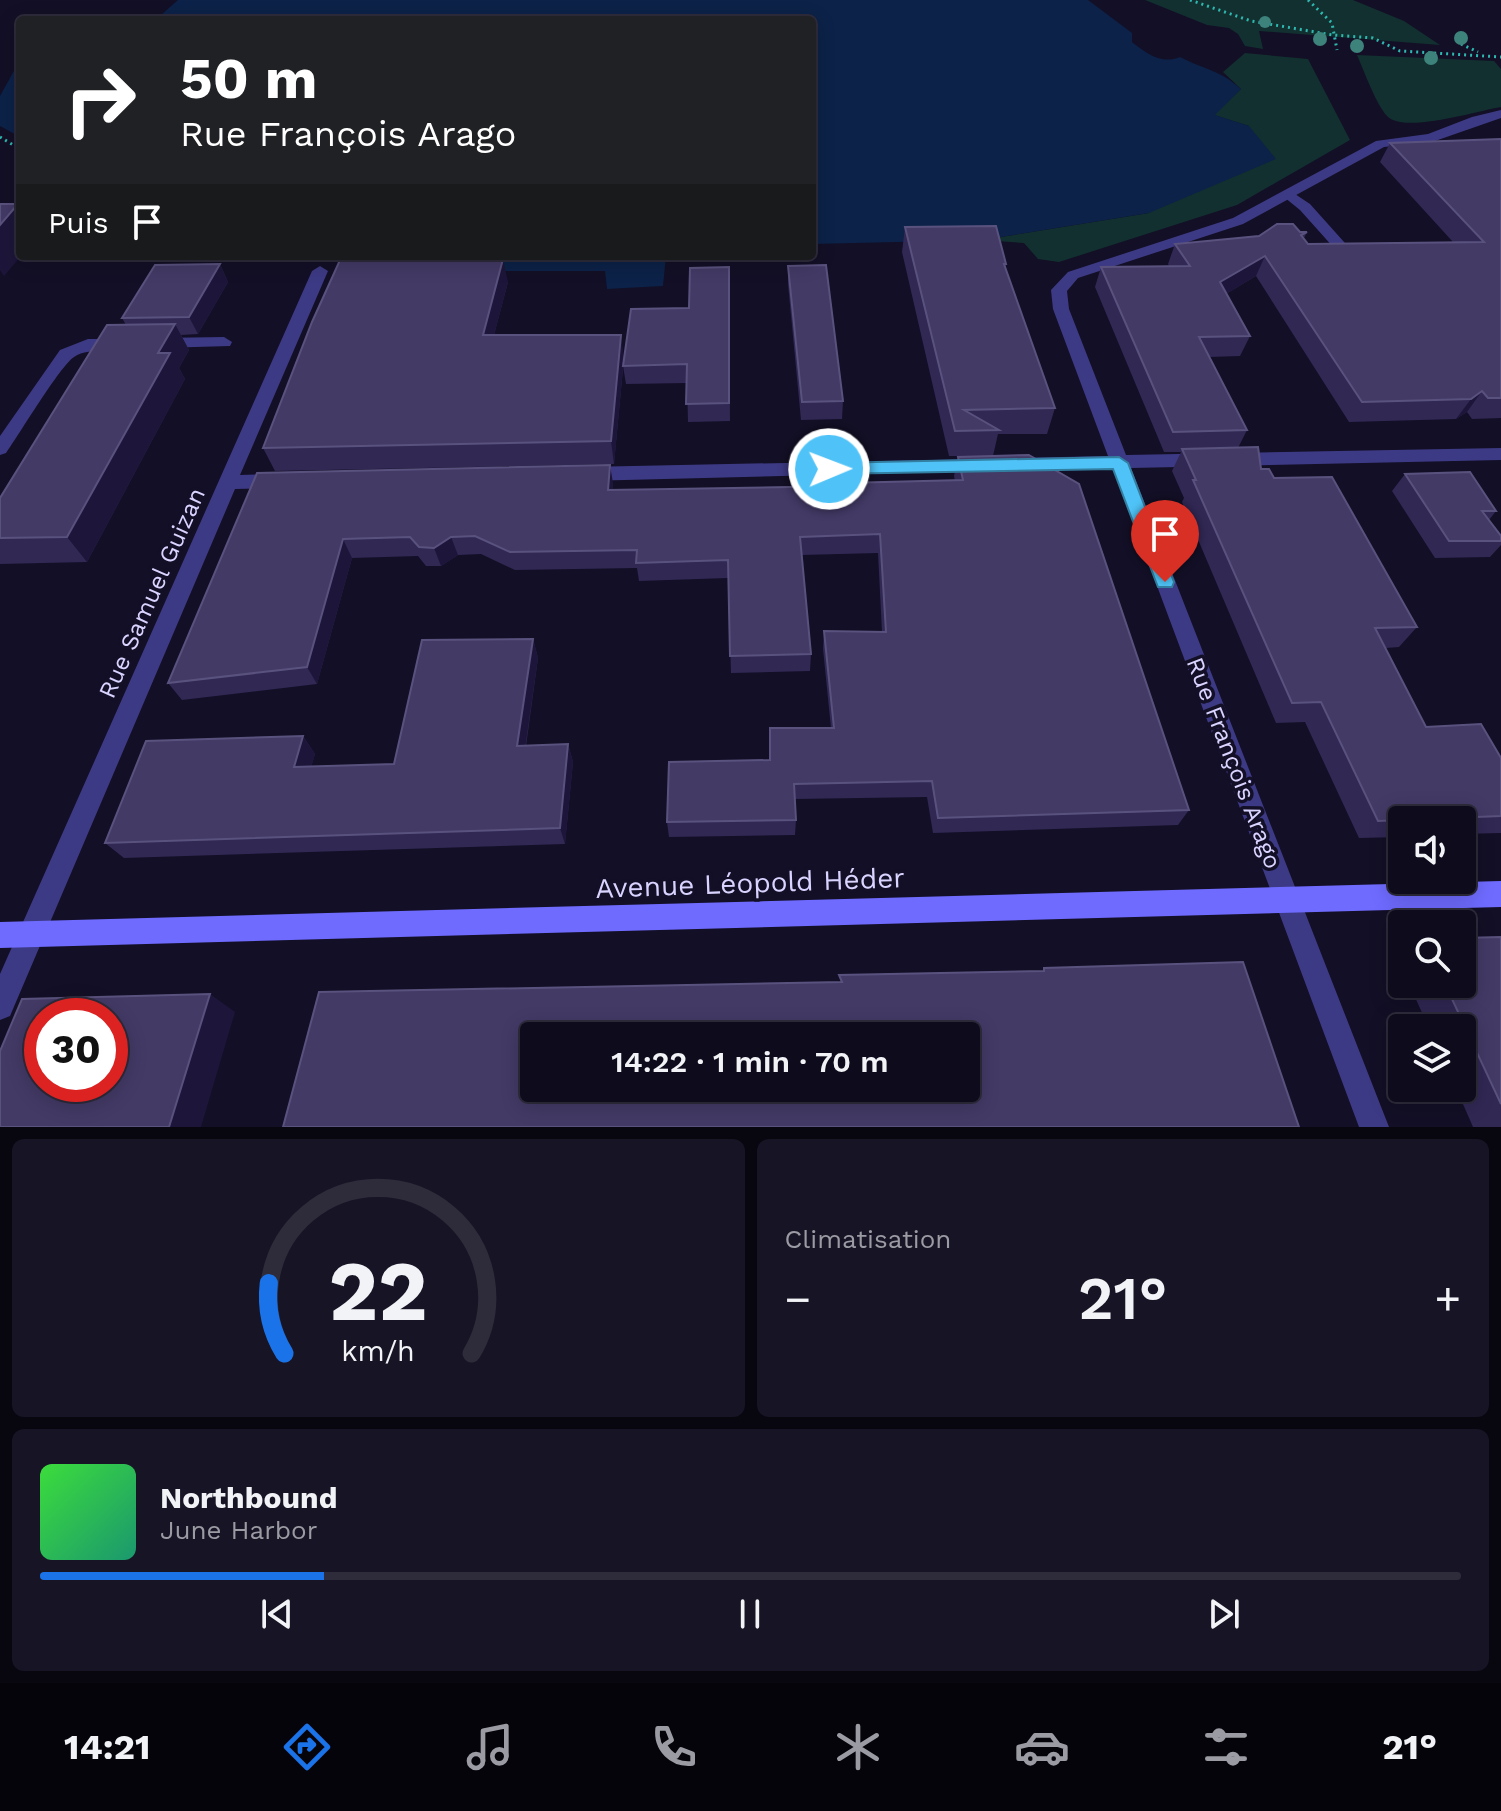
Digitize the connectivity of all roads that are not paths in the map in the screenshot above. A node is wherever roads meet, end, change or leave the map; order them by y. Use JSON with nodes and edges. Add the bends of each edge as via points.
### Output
{"nodes":[{"id":1,"x":1501,"y":114,"type":"edge"},
{"id":2,"x":1289,"y":194,"type":"junction"},
{"id":3,"x":1348,"y":255,"type":"edge"},
{"id":4,"x":320,"y":271,"type":"dead end"},
{"id":5,"x":224,"y":342,"type":"dead end"},
{"id":6,"x":0,"y":449,"type":"edge"},
{"id":7,"x":1501,"y":454,"type":"edge"},
{"id":8,"x":1119,"y":463,"type":"junction"},
{"id":9,"x":573,"y":474,"type":"edge"},
{"id":10,"x":301,"y":480,"type":"edge"},
{"id":11,"x":229,"y":482,"type":"junction"},
{"id":12,"x":1501,"y":894,"type":"edge"},
{"id":13,"x":1286,"y":901,"type":"junction"},
{"id":14,"x":31,"y":934,"type":"junction"},
{"id":15,"x":0,"y":935,"type":"edge"},
{"id":16,"x":0,"y":1006,"type":"edge"},
{"id":17,"x":1374,"y":1127,"type":"edge"}],
"edges":[{"from":1,"to":2,"type":"street","via":[[1430,138],[1381,144]]},
{"from":2,"to":3,"type":"street"},
{"from":2,"to":8,"type":"street","name":"Rue François Arago","via":[[1238,221],[1073,275],[1059,290],[1061,309]]},
{"from":4,"to":11,"type":"street","name":"Rue Samuel Guizan"},
{"from":5,"to":6,"type":"street","via":[[88,344],[66,354]]},
{"from":7,"to":8,"type":"street"},
{"from":8,"to":9,"type":"street"},
{"from":8,"to":13,"type":"street","name":"Rue François Arago"},
{"from":10,"to":11,"type":"street"},
{"from":11,"to":14,"type":"street","name":"Rue Samuel Guizan"},
{"from":12,"to":13,"type":"street","name":"Avenue Léopold Héder"},
{"from":13,"to":14,"type":"street","name":"Avenue Léopold Héder"},
{"from":13,"to":17,"type":"street","name":"Rue François Arago"},
{"from":14,"to":15,"type":"street","name":"Avenue Léopold Héder"},
{"from":14,"to":16,"type":"street","name":"Rue Samuel Guizan"}]}
